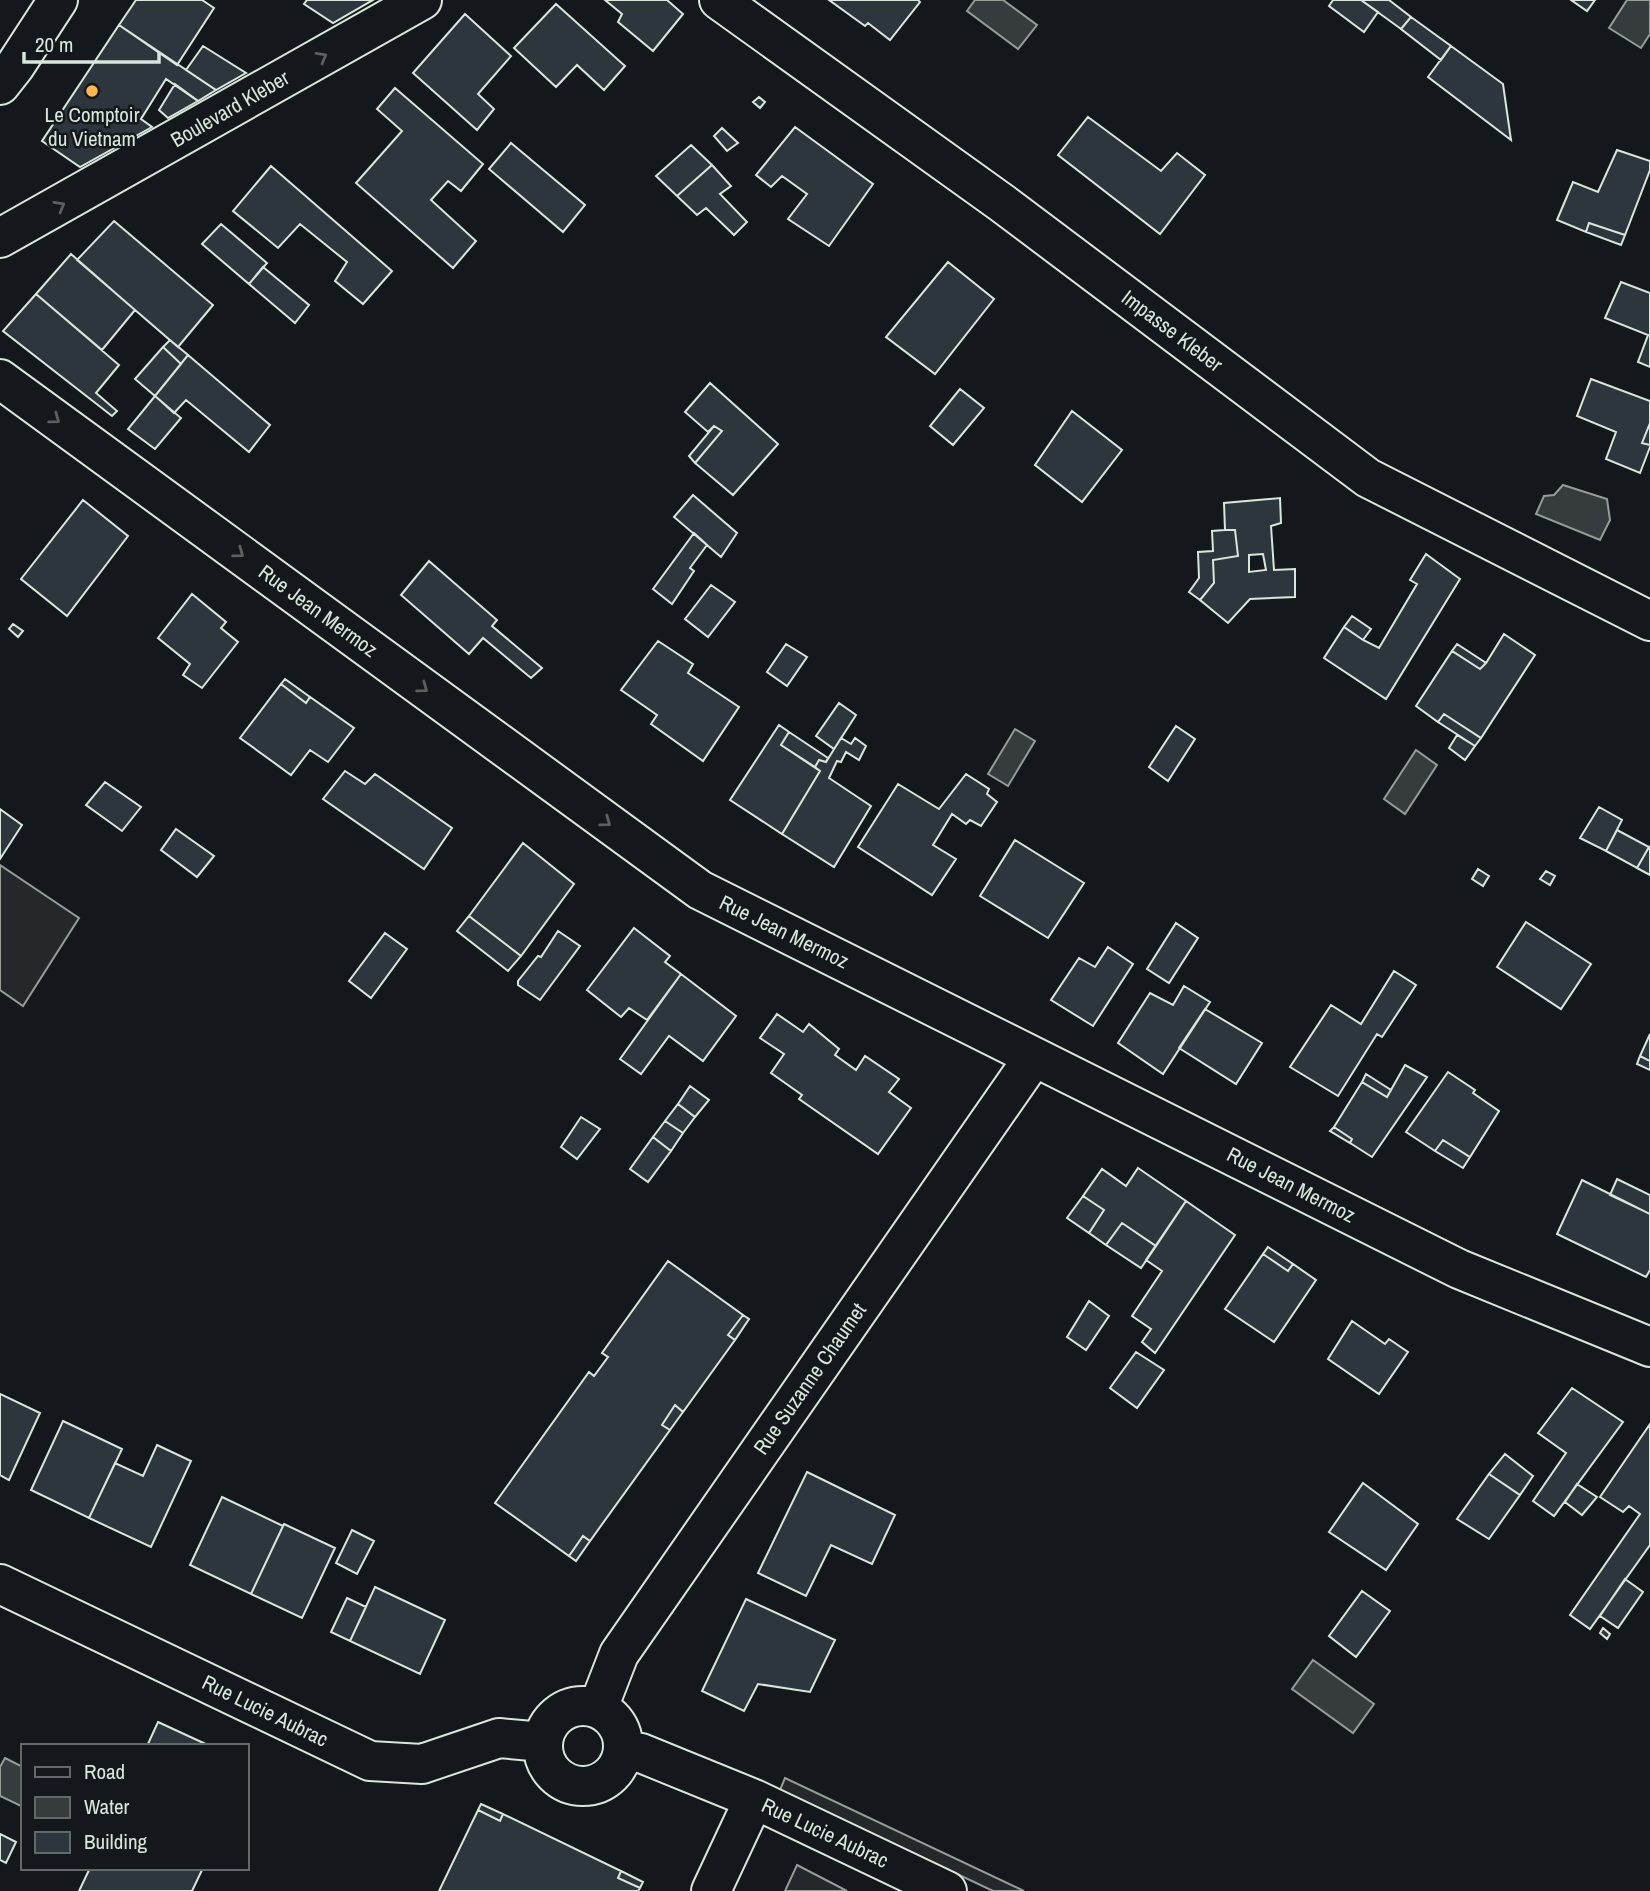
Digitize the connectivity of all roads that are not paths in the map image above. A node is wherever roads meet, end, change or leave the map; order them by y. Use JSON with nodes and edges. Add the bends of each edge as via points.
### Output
{"nodes":[{"id":1,"x":58,"y":0,"type":"edge"},
{"id":2,"x":422,"y":0,"type":"edge"},
{"id":3,"x":719,"y":0,"type":"edge"},
{"id":4,"x":5,"y":84,"type":"edge"},
{"id":5,"x":0,"y":238,"type":"edge"},
{"id":6,"x":0,"y":379,"type":"edge"},
{"id":7,"x":1650,"y":621,"type":"edge"},
{"id":8,"x":1034,"y":1057,"type":"junction"},
{"id":9,"x":1650,"y":1347,"type":"edge"},
{"id":10,"x":0,"y":1584,"type":"edge"},
{"id":11,"x":598,"y":1708,"type":"junction"},
{"id":12,"x":543,"y":1742,"type":"junction"},
{"id":13,"x":623,"y":1750,"type":"junction"},
{"id":14,"x":754,"y":1799,"type":"junction"},
{"id":15,"x":711,"y":1891,"type":"edge"},
{"id":16,"x":947,"y":1891,"type":"edge"}],
"edges":[{"from":1,"to":4,"type":"street"},
{"from":5,"to":2,"type":"street","name":"Boulevard Kleber","one_way":true},
{"from":3,"to":7,"type":"street","name":"Impasse Kleber","via":[[1002,203],[1368,478]]},
{"from":6,"to":8,"type":"street","name":"Rue Jean Mermoz","one_way":true,"via":[[700,890]]},
{"from":8,"to":9,"type":"street","name":"Rue Jean Mermoz","via":[[1459,1269]]},
{"from":8,"to":11,"type":"street","name":"Rue Suzanne Chaumet","via":[[619,1654]]},
{"from":10,"to":12,"type":"street","name":"Rue Lucie Aubrac","via":[[370,1761],[422,1764],[499,1738]]},
{"from":11,"to":12,"type":"street","via":[[573,1706],[561,1711],[552,1719]]},
{"from":11,"to":13,"type":"street","via":[[617,1724]]},
{"from":12,"to":13,"type":"street","via":[[550,1769],[572,1786],[600,1783],[612,1775]]},
{"from":13,"to":14,"type":"street","name":"Rue Lucie Aubrac"},
{"from":14,"to":15,"type":"street"},
{"from":14,"to":16,"type":"street","name":"Rue Lucie Aubrac"}]}
